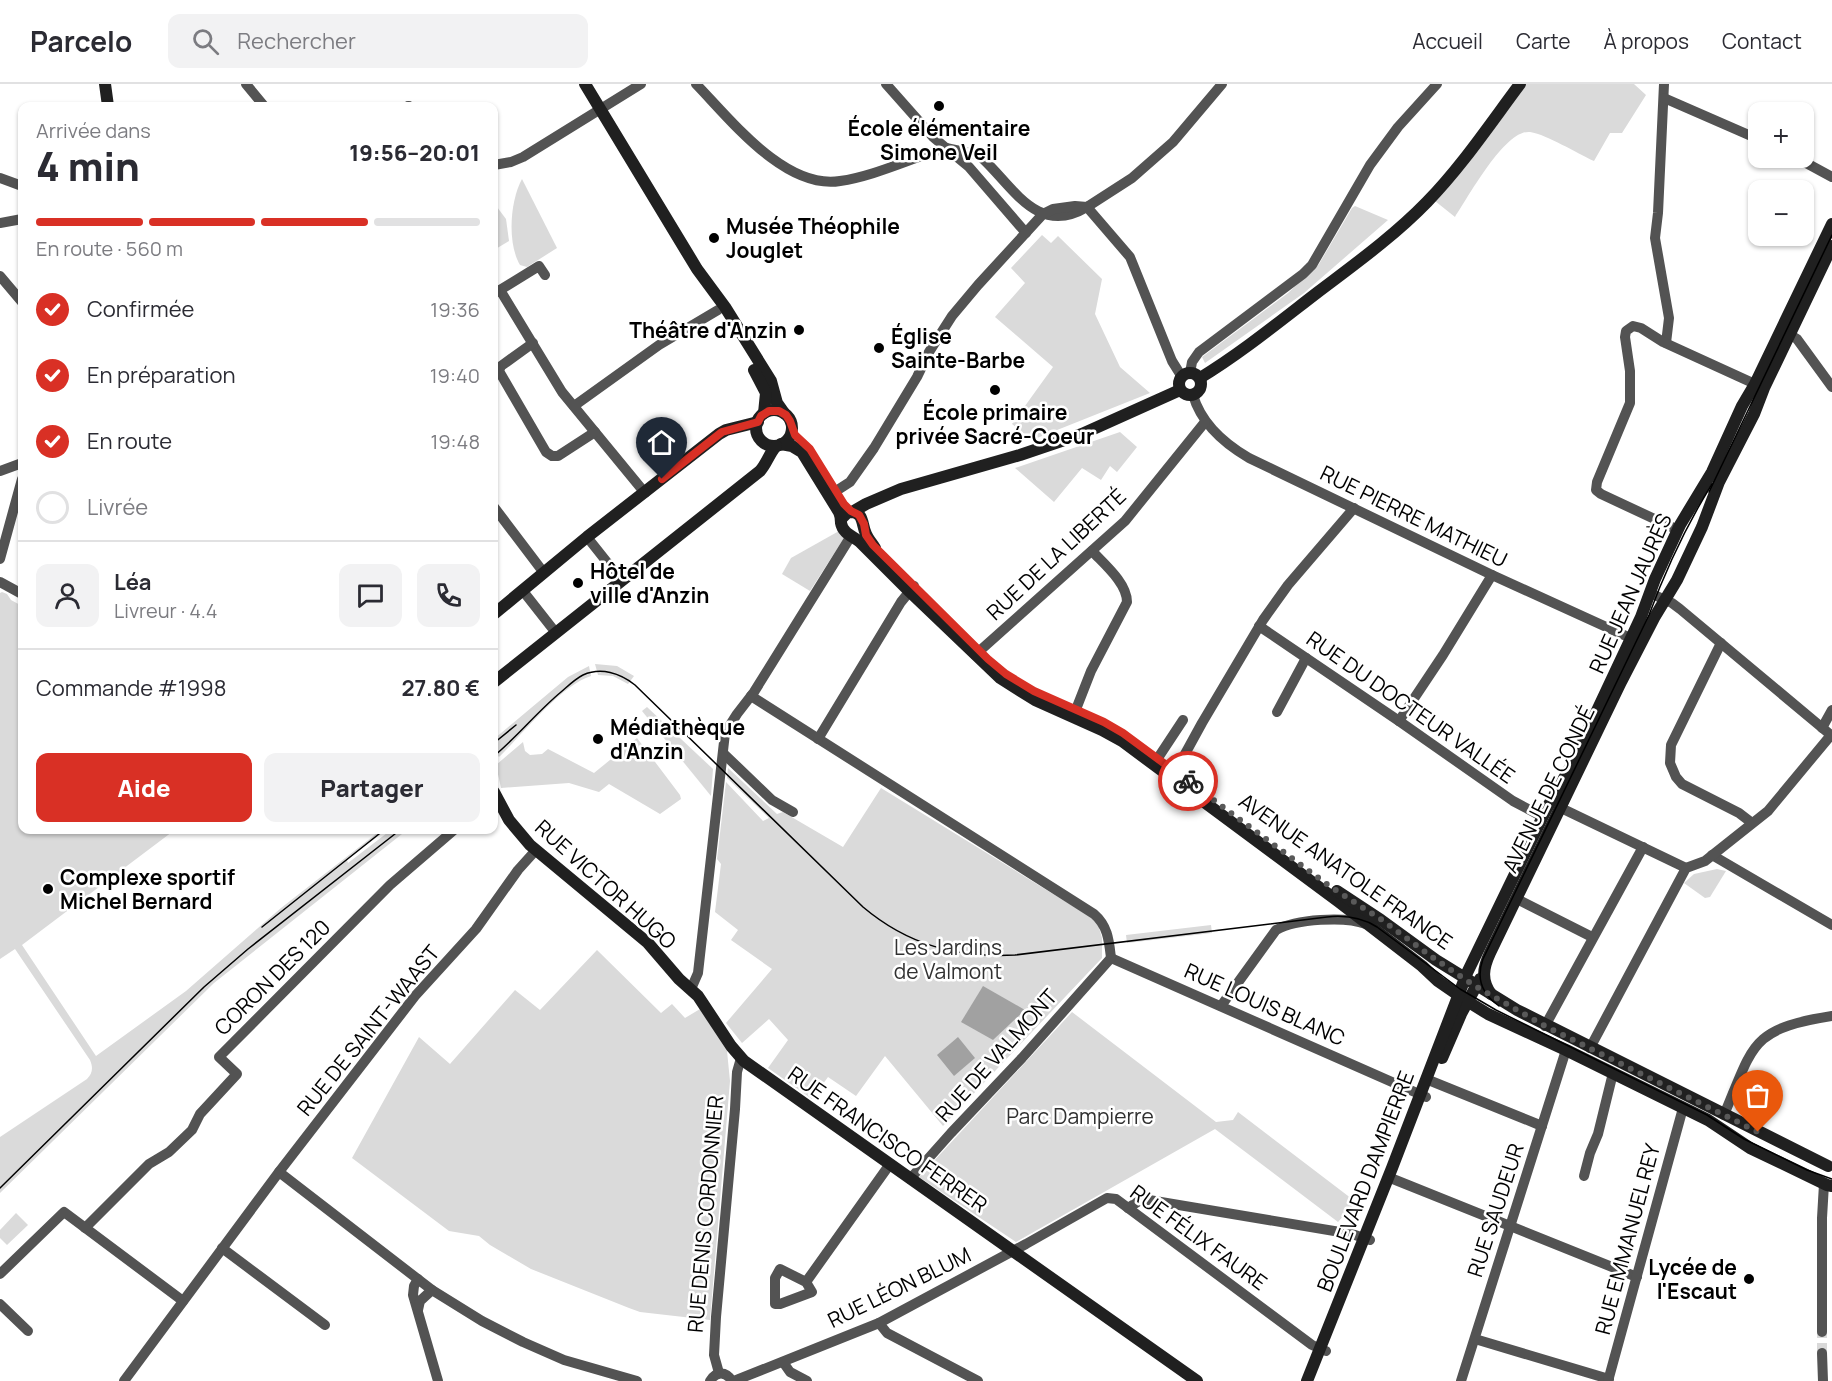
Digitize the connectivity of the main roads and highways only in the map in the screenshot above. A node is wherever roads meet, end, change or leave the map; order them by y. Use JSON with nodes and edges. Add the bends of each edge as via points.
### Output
{"nodes":[{"id":1,"x":105,"y":84,"type":"edge"},
{"id":2,"x":585,"y":84,"type":"edge"},
{"id":3,"x":1520,"y":84,"type":"edge"},
{"id":4,"x":107,"y":102,"type":"edge"},
{"id":5,"x":1832,"y":224,"type":"edge"},
{"id":6,"x":1832,"y":246,"type":"edge"},
{"id":7,"x":697,"y":269,"type":"junction"},
{"id":8,"x":1785,"y":332,"type":"junction"},
{"id":9,"x":1188,"y":379,"type":"junction"},
{"id":10,"x":784,"y":413,"type":"junction"},
{"id":11,"x":761,"y":418,"type":"junction"},
{"id":12,"x":792,"y":428,"type":"junction"},
{"id":13,"x":779,"y":445,"type":"junction"},
{"id":14,"x":881,"y":497,"type":"junction"},
{"id":15,"x":849,"y":514,"type":"junction"},
{"id":16,"x":858,"y":531,"type":"junction"},
{"id":17,"x":498,"y":611,"type":"edge"},
{"id":18,"x":1636,"y":641,"type":"junction"},
{"id":19,"x":498,"y":679,"type":"edge"},
{"id":20,"x":1173,"y":774,"type":"junction"},
{"id":21,"x":498,"y":801,"type":"edge"},
{"id":22,"x":1472,"y":962,"type":"junction"},
{"id":23,"x":1449,"y":967,"type":"junction"},
{"id":24,"x":1484,"y":973,"type":"junction"},
{"id":25,"x":1470,"y":982,"type":"junction"},
{"id":26,"x":1494,"y":997,"type":"junction"},
{"id":27,"x":1462,"y":998,"type":"junction"},
{"id":28,"x":741,"y":1058,"type":"joint"},
{"id":29,"x":1830,"y":1165,"type":"edge"},
{"id":30,"x":1828,"y":1185,"type":"edge"},
{"id":31,"x":1323,"y":1350,"type":"junction"},
{"id":32,"x":1197,"y":1381,"type":"edge"},
{"id":33,"x":1307,"y":1381,"type":"edge"},
{"id":34,"x":1314,"y":1381,"type":"edge"}],
"edges":[{"from":1,"to":4,"type":"main road"},
{"from":2,"to":7,"type":"main road"},
{"from":3,"to":9,"type":"main road","via":[[1446,181],[1404,224],[1260,337]]},
{"from":5,"to":8,"type":"main road","name":"RUE JEAN JAURÈS"},
{"from":6,"to":8,"type":"main road","name":"AVENUE DE CONDÉ"},
{"from":7,"to":10,"type":"main road","via":[[771,381]]},
{"from":7,"to":11,"type":"main road","via":[[764,386],[766,398]]},
{"from":8,"to":18,"type":"main road","name":"RUE JEAN JAURÈS","via":[[1742,406],[1709,479],[1658,571]]},
{"from":8,"to":18,"type":"main road","name":"AVENUE DE CONDÉ","via":[[1754,414],[1719,482],[1677,580]]},
{"from":9,"to":9,"type":"main road","via":[[1202,382],[1198,393],[1186,395]]},
{"from":9,"to":14,"type":"main road","via":[[1115,421],[1074,437]]},
{"from":10,"to":11,"type":"main road","via":[[774,411]]},
{"from":10,"to":12,"type":"main road"},
{"from":11,"to":13,"type":"main road","via":[[756,431],[760,439]]},
{"from":11,"to":17,"type":"main road","via":[[722,432]]},
{"from":12,"to":13,"type":"main road","via":[[789,438]]},
{"from":12,"to":15,"type":"main road","name":"AVENUE ANATOLE FRANCE","via":[[810,449]]},
{"from":13,"to":15,"type":"main road","name":"AVENUE ANATOLE FRANCE","via":[[792,446],[804,454]]},
{"from":13,"to":19,"type":"main road","via":[[760,471]]},
{"from":14,"to":15,"type":"main road"},
{"from":14,"to":16,"type":"main road"},
{"from":15,"to":16,"type":"main road","name":"AVENUE ANATOLE FRANCE","via":[[858,514]]},
{"from":15,"to":16,"type":"main road","name":"AVENUE ANATOLE FRANCE","via":[[842,526],[847,533]]},
{"from":16,"to":20,"type":"main road","name":"AVENUE ANATOLE FRANCE","via":[[977,653],[1074,713],[1114,728]]},
{"from":18,"to":22,"type":"main road","name":"RUE JEAN JAURÈS","via":[[1543,816]]},
{"from":18,"to":24,"type":"main road","name":"AVENUE DE CONDÉ"},
{"from":20,"to":23,"type":"main road","name":"AVENUE ANATOLE FRANCE"},
{"from":20,"to":27,"type":"main road","name":"AVENUE ANATOLE FRANCE"},
{"from":21,"to":28,"type":"main road","name":"RUE VICTOR HUGO","via":[[536,850],[648,943],[701,1000]]},
{"from":22,"to":23,"type":"main road"},
{"from":22,"to":25,"type":"main road","name":"RUE JEAN JAURÈS"},
{"from":23,"to":25,"type":"main road","name":"AVENUE ANATOLE FRANCE"},
{"from":24,"to":25,"type":"main road","name":"AVENUE DE CONDÉ"},
{"from":24,"to":26,"type":"main road"},
{"from":25,"to":26,"type":"main road","name":"AVENUE ANATOLE FRANCE"},
{"from":25,"to":27,"type":"main road","name":"BOULEVARD DAMPIERRE"},
{"from":26,"to":29,"type":"main road","name":"AVENUE ANATOLE FRANCE","via":[[1545,1026]]},
{"from":27,"to":30,"type":"main road","name":"AVENUE ANATOLE FRANCE"},
{"from":27,"to":31,"type":"main road","name":"BOULEVARD DAMPIERRE"},
{"from":28,"to":32,"type":"main road","name":"RUE FRANCISCO FERRER"},
{"from":29,"to":30,"type":"main road","via":[[1822,1171],[1821,1178]]},
{"from":31,"to":33,"type":"main road","name":"BOULEVARD DAMPIERRE"},
{"from":31,"to":34,"type":"main road"}]}
